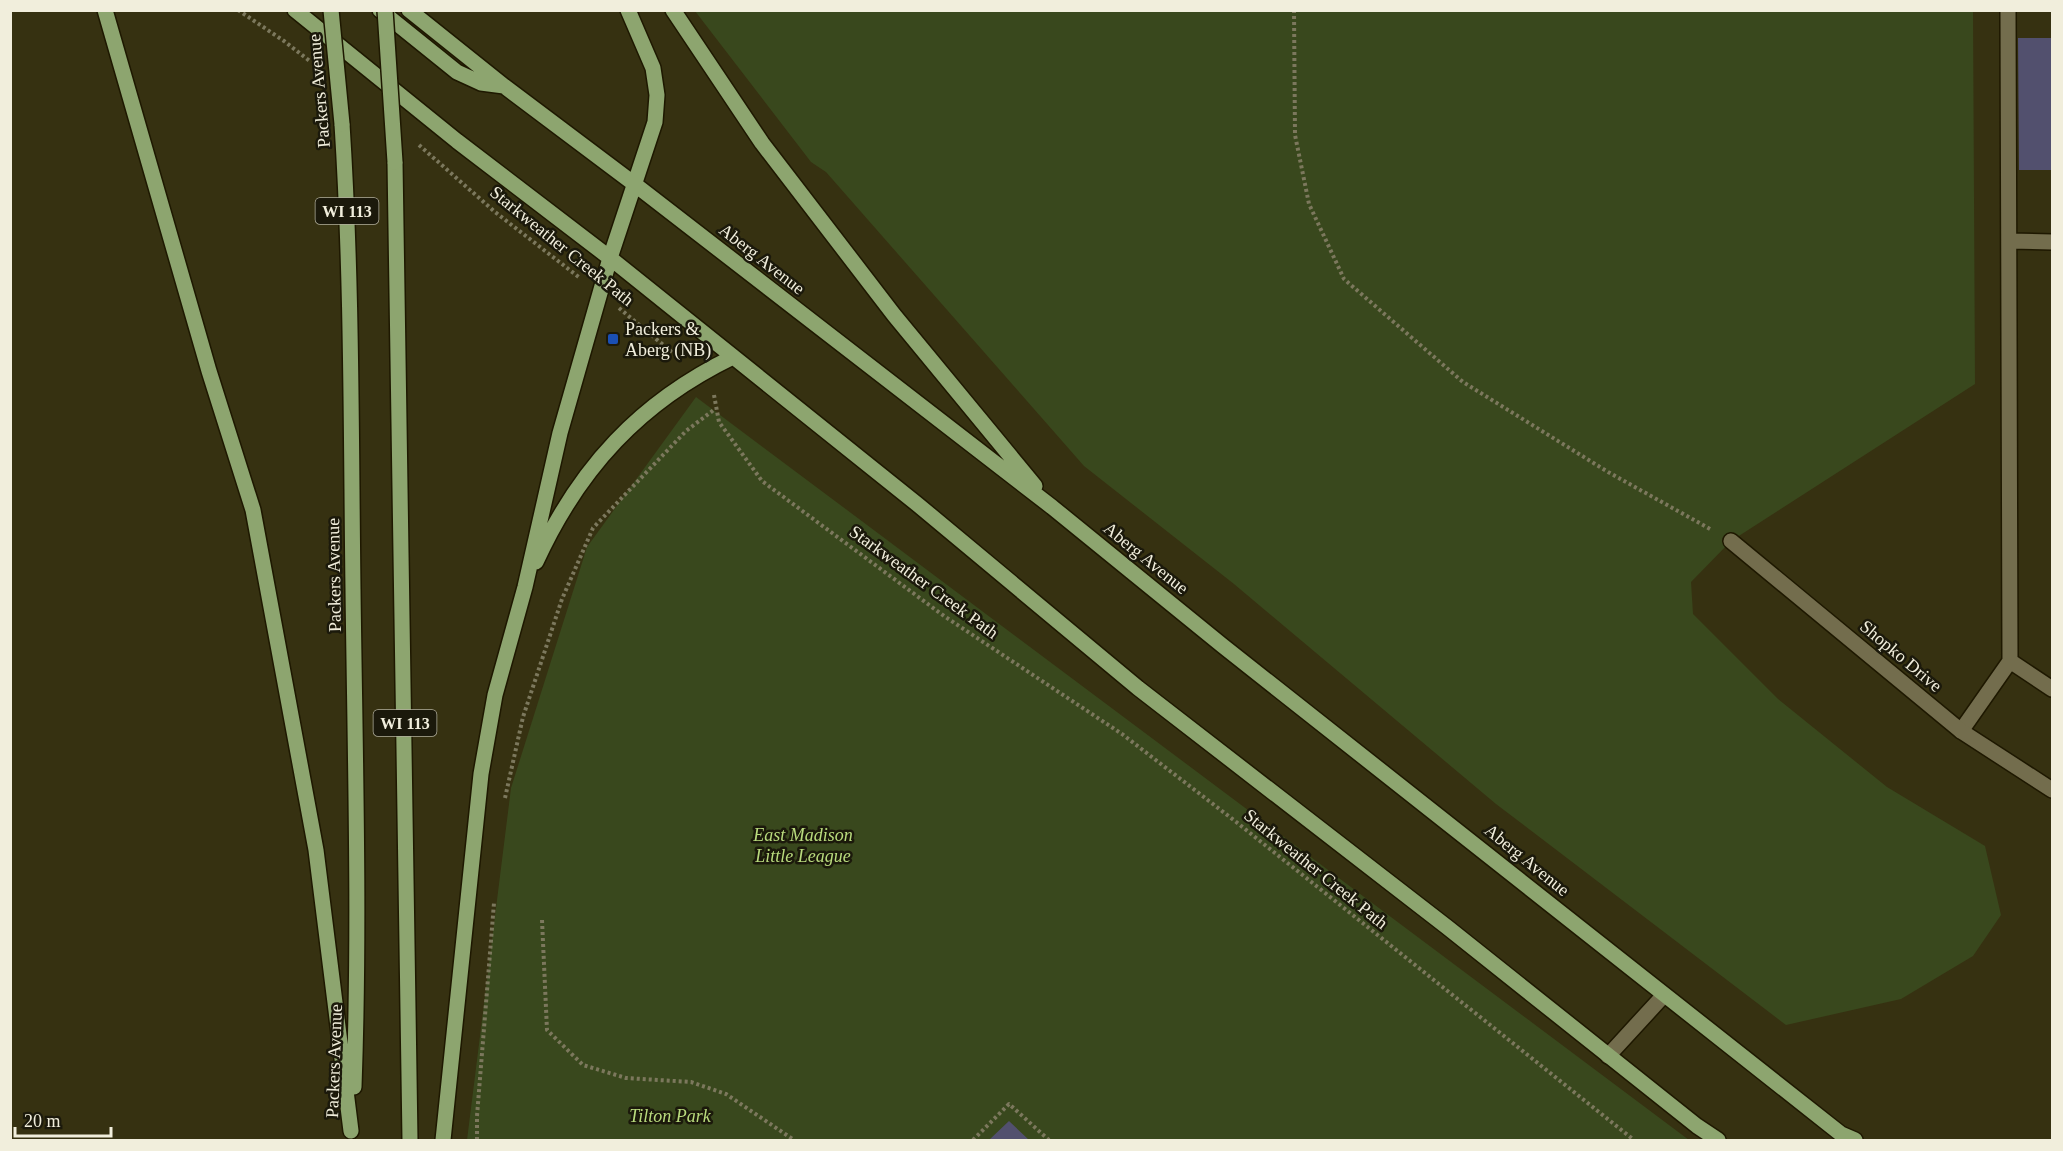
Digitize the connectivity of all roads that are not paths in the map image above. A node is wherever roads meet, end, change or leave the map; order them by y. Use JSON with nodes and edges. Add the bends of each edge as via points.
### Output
{"nodes":[{"id":1,"x":105,"y":10,"type":"edge"},
{"id":2,"x":112,"y":10,"type":"edge"},
{"id":3,"x":294,"y":10,"type":"edge"},
{"id":4,"x":331,"y":10,"type":"edge"},
{"id":5,"x":380,"y":10,"type":"edge"},
{"id":6,"x":385,"y":10,"type":"edge"},
{"id":7,"x":409,"y":10,"type":"edge"},
{"id":8,"x":628,"y":10,"type":"edge"},
{"id":9,"x":673,"y":10,"type":"edge"},
{"id":10,"x":2008,"y":10,"type":"edge"},
{"id":11,"x":111,"y":30,"type":"junction"},
{"id":12,"x":504,"y":86,"type":"junction"},
{"id":13,"x":633,"y":183,"type":"junction"},
{"id":14,"x":2008,"y":241,"type":"junction"},
{"id":15,"x":2052,"y":242,"type":"edge"},
{"id":16,"x":610,"y":258,"type":"junction"},
{"id":17,"x":734,"y":357,"type":"junction"},
{"id":18,"x":1052,"y":507,"type":"junction"},
{"id":19,"x":1731,"y":541,"type":"road end"},
{"id":20,"x":525,"y":586,"type":"junction"},
{"id":21,"x":2010,"y":661,"type":"junction"},
{"id":22,"x":2052,"y":689,"type":"edge"},
{"id":23,"x":1961,"y":731,"type":"junction"},
{"id":24,"x":2052,"y":790,"type":"edge"},
{"id":25,"x":1664,"y":995,"type":"junction"},
{"id":26,"x":1608,"y":1056,"type":"junction"},
{"id":27,"x":351,"y":1136,"type":"edge"},
{"id":28,"x":410,"y":1140,"type":"edge"},
{"id":29,"x":442,"y":1140,"type":"edge"},
{"id":30,"x":1718,"y":1140,"type":"edge"},
{"id":31,"x":1855,"y":1140,"type":"edge"}],
"edges":[{"from":1,"to":11,"type":"main road"},
{"from":2,"to":11,"type":"main road"},
{"from":3,"to":16,"type":"main road"},
{"from":4,"to":27,"type":"main road","name":"Packers Avenue","number":"WI 113","bridge":true,"via":[[342,124],[349,298],[356,846]]},
{"from":5,"to":12,"type":"main road","via":[[457,72],[481,83]]},
{"from":6,"to":28,"type":"main road","number":"WI 113","bridge":true,"via":[[399,306]]},
{"from":7,"to":12,"type":"main road","name":"Aberg Avenue"},
{"from":8,"to":13,"type":"main road","via":[[653,68],[657,95],[652,134]]},
{"from":9,"to":18,"type":"main road","via":[[762,143],[894,315]]},
{"from":10,"to":14,"type":"street"},
{"from":11,"to":27,"type":"main road","via":[[205,360],[253,510],[316,850]]},
{"from":12,"to":13,"type":"main road","name":"Aberg Avenue"},
{"from":13,"to":16,"type":"main road"},
{"from":13,"to":18,"type":"main road","name":"Aberg Avenue"},
{"from":14,"to":15,"type":"street"},
{"from":14,"to":21,"type":"street"},
{"from":16,"to":17,"type":"main road"},
{"from":16,"to":20,"type":"main road","via":[[550,472]]},
{"from":17,"to":20,"type":"main road","via":[[696,375],[653,405],[595,465],[564,508]]},
{"from":17,"to":26,"type":"main road","via":[[1138,688]]},
{"from":18,"to":25,"type":"main road","name":"Aberg Avenue"},
{"from":19,"to":23,"type":"street","name":"Shopko Drive"},
{"from":20,"to":29,"type":"main road","via":[[497,686],[483,758]]},
{"from":21,"to":22,"type":"street"},
{"from":21,"to":23,"type":"street"},
{"from":23,"to":24,"type":"street","name":"Shopko Drive"},
{"from":25,"to":26,"type":"street"},
{"from":25,"to":31,"type":"main road","name":"Aberg Avenue","via":[[1841,1134]]},
{"from":26,"to":30,"type":"main road"}]}
